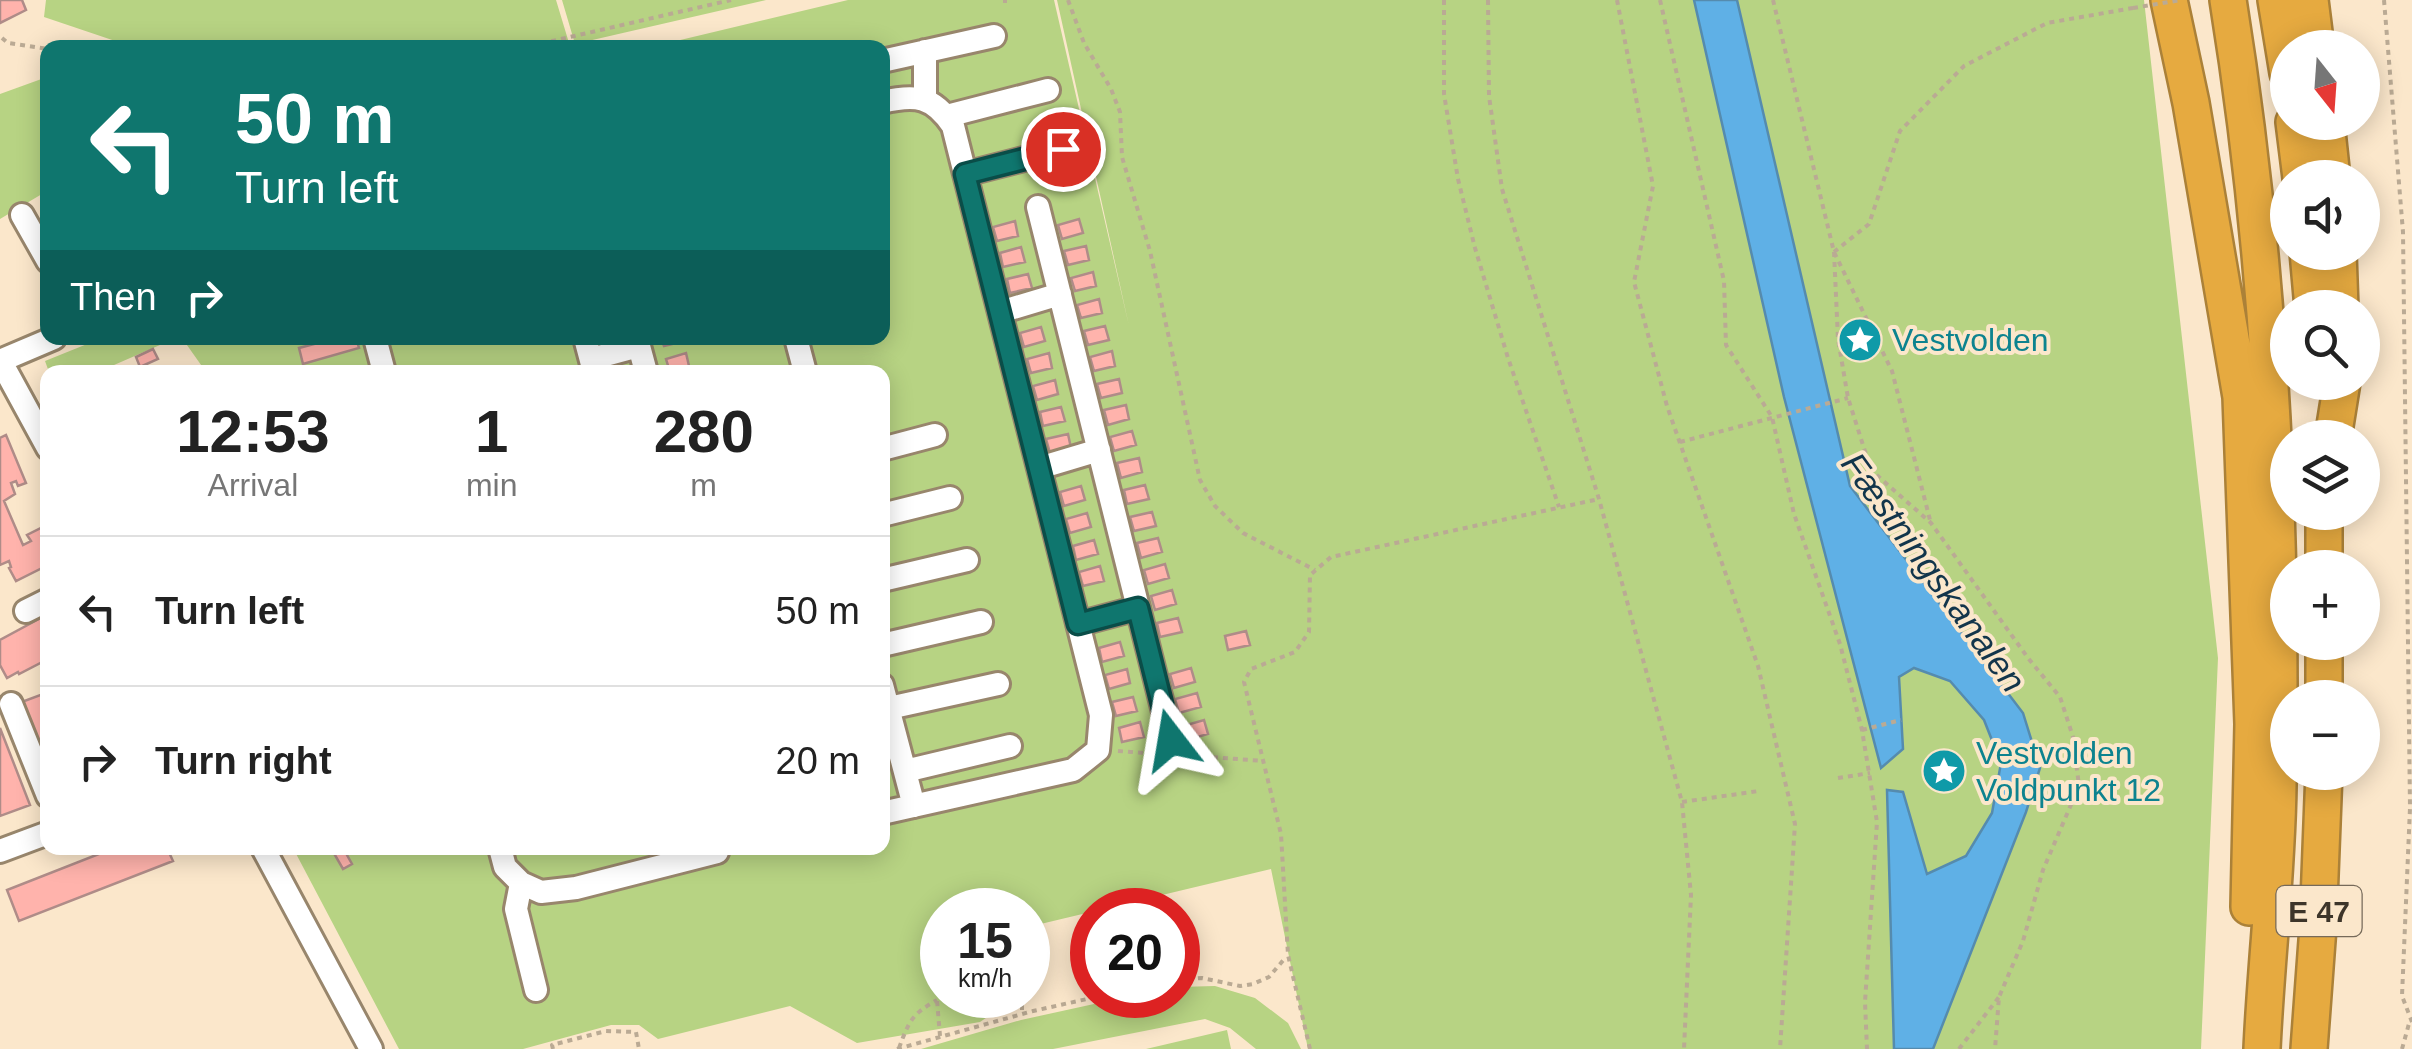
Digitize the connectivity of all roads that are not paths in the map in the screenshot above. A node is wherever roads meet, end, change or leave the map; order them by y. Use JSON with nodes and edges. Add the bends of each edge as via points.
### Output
{"nodes":[{"id":1,"x":2169,"y":0,"type":"edge"},
{"id":2,"x":2228,"y":0,"type":"edge"},
{"id":3,"x":2276,"y":0,"type":"edge"},
{"id":4,"x":2310,"y":0,"type":"edge"},
{"id":5,"x":2281,"y":30,"type":"edge"},
{"id":6,"x":2314,"y":30,"type":"edge"},
{"id":7,"x":994,"y":36,"type":"dead end"},
{"id":8,"x":925,"y":51,"type":"junction"},
{"id":9,"x":890,"y":59,"type":"edge"},
{"id":10,"x":1048,"y":90,"type":"dead end"},
{"id":11,"x":890,"y":100,"type":"edge"},
{"id":12,"x":925,"y":100,"type":"junction"},
{"id":13,"x":946,"y":116,"type":"junction"},
{"id":14,"x":1063,"y":149,"type":"dead end"},
{"id":15,"x":965,"y":174,"type":"junction"},
{"id":16,"x":1038,"y":207,"type":"dead end"},
{"id":17,"x":22,"y":216,"type":"dead end"},
{"id":18,"x":40,"y":248,"type":"edge"},
{"id":19,"x":1060,"y":294,"type":"junction"},
{"id":20,"x":1000,"y":312,"type":"junction"},
{"id":21,"x":40,"y":344,"type":"edge"},
{"id":22,"x":628,"y":345,"type":"edge"},
{"id":23,"x":590,"y":356,"type":"edge"},
{"id":24,"x":0,"y":360,"type":"edge"},
{"id":25,"x":7,"y":388,"type":"edge"},
{"id":26,"x":935,"y":435,"type":"dead end"},
{"id":27,"x":40,"y":436,"type":"edge"},
{"id":28,"x":890,"y":446,"type":"edge"},
{"id":29,"x":1099,"y":450,"type":"junction"},
{"id":30,"x":1039,"y":468,"type":"junction"},
{"id":31,"x":950,"y":498,"type":"dead end"},
{"id":32,"x":890,"y":513,"type":"edge"},
{"id":33,"x":967,"y":560,"type":"dead end"},
{"id":34,"x":890,"y":578,"type":"edge"},
{"id":35,"x":40,"y":604,"type":"edge"},
{"id":36,"x":1138,"y":608,"type":"junction"},
{"id":37,"x":26,"y":611,"type":"dead end"},
{"id":38,"x":981,"y":622,"type":"dead end"},
{"id":39,"x":1078,"y":624,"type":"junction"},
{"id":40,"x":890,"y":643,"type":"edge"},
{"id":41,"x":998,"y":684,"type":"dead end"},
{"id":42,"x":890,"y":695,"type":"edge"},
{"id":43,"x":12,"y":704,"type":"dead end"},
{"id":44,"x":890,"y":725,"type":"edge"},
{"id":45,"x":1171,"y":740,"type":"dead end"},
{"id":46,"x":1010,"y":746,"type":"dead end"},
{"id":47,"x":897,"y":767,"type":"edge"},
{"id":48,"x":40,"y":776,"type":"edge"},
{"id":49,"x":2323,"y":790,"type":"edge"},
{"id":50,"x":914,"y":806,"type":"junction"},
{"id":51,"x":890,"y":812,"type":"edge"},
{"id":52,"x":40,"y":836,"type":"edge"},
{"id":53,"x":0,"y":851,"type":"edge"},
{"id":54,"x":267,"y":855,"type":"edge"},
{"id":55,"x":502,"y":855,"type":"edge"},
{"id":56,"x":700,"y":855,"type":"edge"},
{"id":57,"x":521,"y":883,"type":"junction"},
{"id":58,"x":536,"y":990,"type":"dead end"},
{"id":59,"x":2263,"y":1039,"type":"edge"},
{"id":60,"x":370,"y":1049,"type":"edge"},
{"id":61,"x":2309,"y":1049,"type":"edge"}],
"edges":[{"from":1,"to":59,"type":"highway","via":[[2241,397],[2253,724],[2249,916]]},
{"from":2,"to":59,"type":"highway","number":"E 47","via":[[2269,343],[2277,490],[2278,788]]},
{"from":3,"to":5,"type":"highway"},
{"from":4,"to":6,"type":"highway"},
{"from":7,"to":8,"type":"street"},
{"from":8,"to":9,"type":"street"},
{"from":8,"to":12,"type":"street"},
{"from":10,"to":13,"type":"street"},
{"from":11,"to":12,"type":"street"},
{"from":12,"to":13,"type":"street"},
{"from":13,"to":15,"type":"street"},
{"from":14,"to":15,"type":"street"},
{"from":15,"to":20,"type":"street"},
{"from":16,"to":19,"type":"street"},
{"from":17,"to":18,"type":"street"},
{"from":19,"to":20,"type":"street"},
{"from":19,"to":29,"type":"street"},
{"from":20,"to":30,"type":"street"},
{"from":21,"to":24,"type":"street"},
{"from":22,"to":23,"type":"street"},
{"from":24,"to":25,"type":"street"},
{"from":25,"to":27,"type":"street"},
{"from":26,"to":28,"type":"street"},
{"from":29,"to":30,"type":"street"},
{"from":29,"to":36,"type":"street"},
{"from":30,"to":39,"type":"street"},
{"from":31,"to":32,"type":"street"},
{"from":33,"to":34,"type":"street"},
{"from":35,"to":37,"type":"street"},
{"from":36,"to":39,"type":"street"},
{"from":36,"to":45,"type":"street"},
{"from":38,"to":40,"type":"street"},
{"from":39,"to":50,"type":"street","via":[[1101,715],[1098,750],[1073,770]]},
{"from":41,"to":42,"type":"street"},
{"from":43,"to":48,"type":"street"},
{"from":44,"to":47,"type":"street"},
{"from":46,"to":47,"type":"street"},
{"from":47,"to":50,"type":"street"},
{"from":49,"to":61,"type":"highway","number":"E 47"},
{"from":50,"to":51,"type":"street"},
{"from":52,"to":53,"type":"street"},
{"from":54,"to":60,"type":"street"},
{"from":55,"to":57,"type":"street"},
{"from":56,"to":57,"type":"street","via":[[576,888],[542,892]]},
{"from":57,"to":58,"type":"street","via":[[516,910]]}]}
